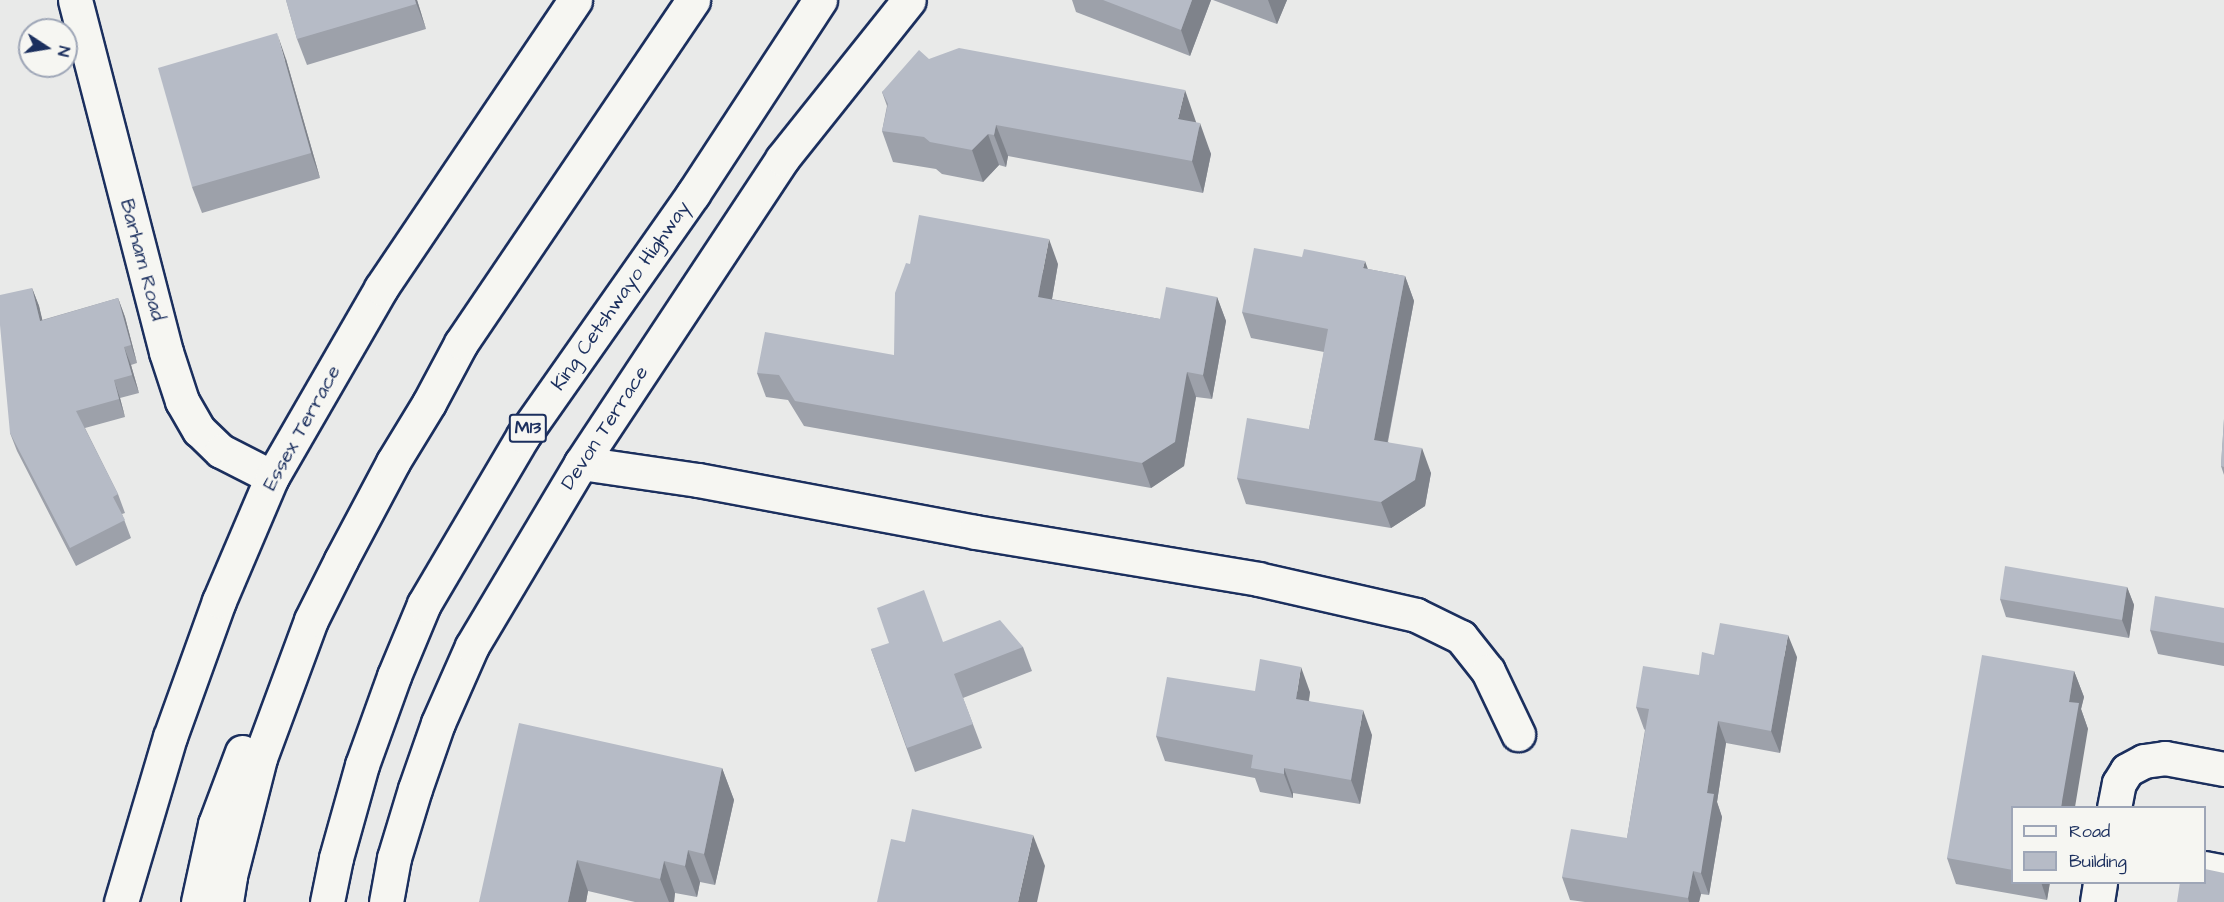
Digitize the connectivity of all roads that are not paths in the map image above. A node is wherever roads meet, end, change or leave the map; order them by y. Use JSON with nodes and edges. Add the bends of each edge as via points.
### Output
{"nodes":[{"id":1,"x":75,"y":0,"type":"edge"},
{"id":2,"x":575,"y":0,"type":"edge"},
{"id":3,"x":693,"y":0,"type":"edge"},
{"id":4,"x":820,"y":0,"type":"edge"},
{"id":5,"x":909,"y":0,"type":"edge"},
{"id":6,"x":581,"y":463,"type":"junction"},
{"id":7,"x":272,"y":477,"type":"junction"},
{"id":8,"x":311,"y":620,"type":"junction"},
{"id":9,"x":1518,"y":734,"type":"dead end"},
{"id":10,"x":2224,"y":769,"type":"edge"},
{"id":11,"x":2114,"y":806,"type":"edge"},
{"id":12,"x":2206,"y":868,"type":"edge"},
{"id":13,"x":2224,"y":872,"type":"edge"},
{"id":14,"x":2100,"y":884,"type":"edge"},
{"id":15,"x":121,"y":902,"type":"edge"},
{"id":16,"x":198,"y":902,"type":"edge"},
{"id":17,"x":226,"y":902,"type":"edge"},
{"id":18,"x":327,"y":902,"type":"edge"},
{"id":19,"x":386,"y":902,"type":"edge"},
{"id":20,"x":2097,"y":902,"type":"edge"}],
"edges":[{"from":1,"to":7,"type":"main road","name":"Barham Road","via":[[182,401],[199,430],[220,451]]},
{"from":2,"to":7,"type":"main road","name":"Essex Terrace","via":[[381,288]]},
{"from":3,"to":8,"type":"main road","via":[[461,343],[393,462]]},
{"from":4,"to":18,"type":"main road","name":"King Cetshwayo Highway","number":"M13","via":[[693,194],[523,436],[424,604],[362,765]]},
{"from":5,"to":6,"type":"main road","name":"Devon Terrace","via":[[782,159]]},
{"from":6,"to":9,"type":"main road","via":[[698,480],[1258,579],[1416,615],[1461,637],[1488,671]]},
{"from":6,"to":19,"type":"main road","name":"Devon Terrace","via":[[472,646],[438,723],[394,858]]},
{"from":7,"to":15,"type":"main road","name":"Essex Terrace","via":[[219,602],[170,737]]},
{"from":8,"to":16,"type":"main road","via":[[257,713],[216,824]]},
{"from":8,"to":17,"type":"main road","via":[[260,758]]},
{"from":10,"to":11,"type":"main road","via":[[2165,758],[2144,761],[2127,770],[2119,783]]},
{"from":12,"to":13,"type":"main road"},
{"from":14,"to":20,"type":"main road"}]}
